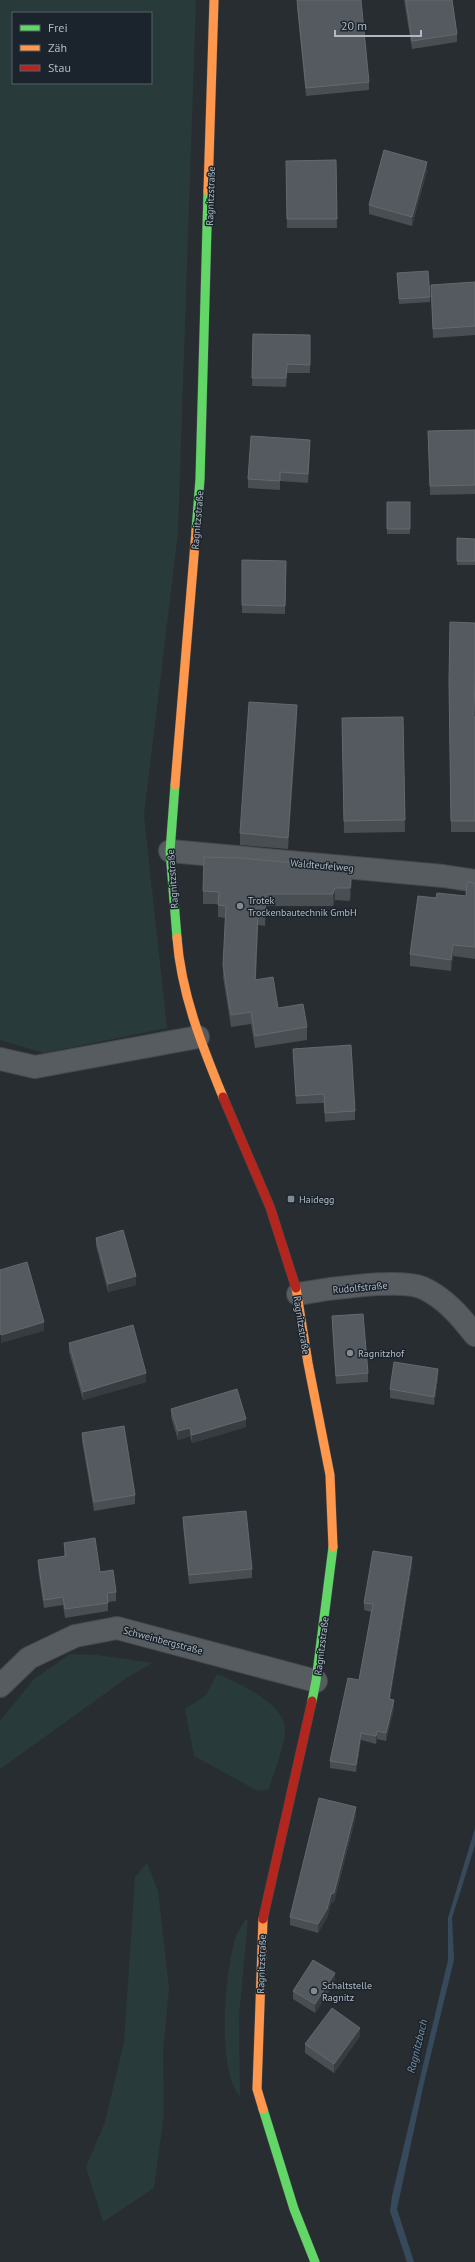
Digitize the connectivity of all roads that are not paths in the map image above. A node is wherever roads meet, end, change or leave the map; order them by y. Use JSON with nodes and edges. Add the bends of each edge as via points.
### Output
{"nodes":[{"id":1,"x":214,"y":0,"type":"edge"},
{"id":2,"x":170,"y":851,"type":"junction"},
{"id":3,"x":475,"y":881,"type":"edge"},
{"id":4,"x":198,"y":1037,"type":"junction"},
{"id":5,"x":0,"y":1059,"type":"edge"},
{"id":6,"x":298,"y":1294,"type":"junction"},
{"id":7,"x":475,"y":1335,"type":"edge"},
{"id":8,"x":316,"y":1681,"type":"junction"},
{"id":9,"x":0,"y":1686,"type":"edge"},
{"id":10,"x":315,"y":2262,"type":"edge"}],
"edges":[{"from":1,"to":2,"type":"main road","name":"Ragnitzstraße","via":[[200,479]]},
{"from":2,"to":3,"type":"street","name":"Waldteufelweg"},
{"from":2,"to":4,"type":"main road","name":"Ragnitzstraße","via":[[178,955]]},
{"from":4,"to":5,"type":"street","via":[[35,1067]]},
{"from":4,"to":6,"type":"main road","name":"Ragnitzstraße","via":[[270,1207]]},
{"from":6,"to":7,"type":"street","name":"Rudolfstraße","via":[[383,1283],[422,1287],[454,1309]]},
{"from":6,"to":8,"type":"main road","name":"Ragnitzstraße","via":[[308,1363],[330,1475],[333,1548]]},
{"from":8,"to":9,"type":"street","name":"Schweinbergstraße","via":[[117,1628],[74,1636],[29,1658]]},
{"from":8,"to":10,"type":"main road","name":"Ragnitzstraße","via":[[263,1916],[257,2089],[294,2209]]}]}
